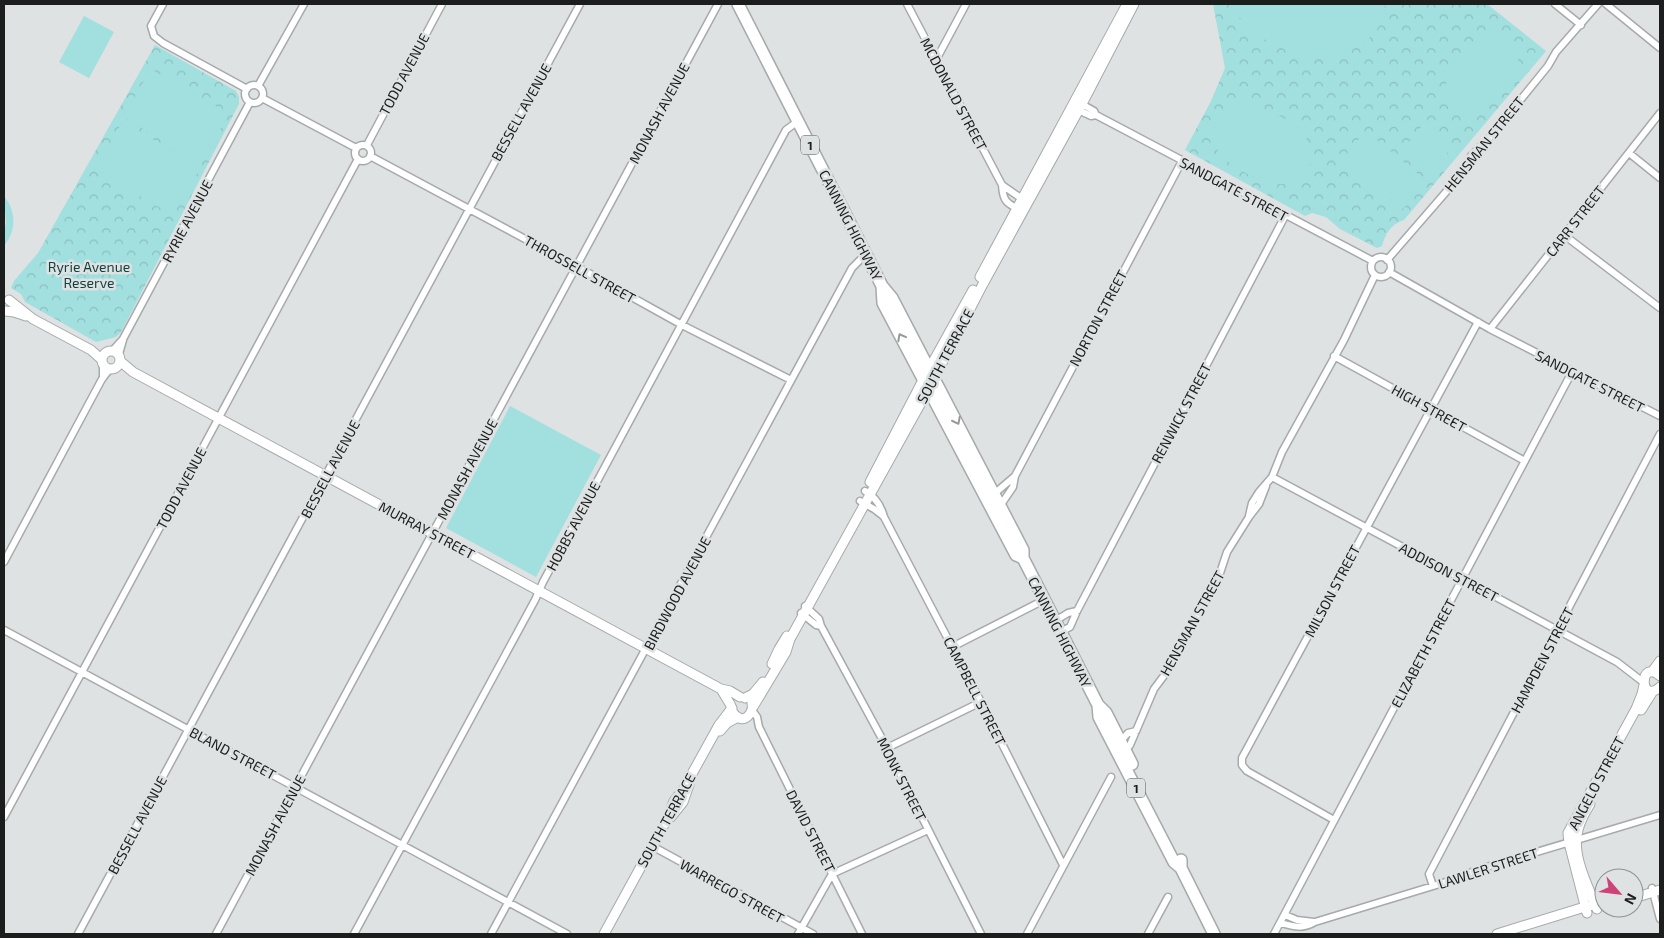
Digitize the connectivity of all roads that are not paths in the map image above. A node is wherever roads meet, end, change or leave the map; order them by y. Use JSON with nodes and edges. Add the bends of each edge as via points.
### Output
{"nodes":[{"id":1,"x":163,"y":4,"type":"edge"},
{"id":2,"x":304,"y":4,"type":"edge"},
{"id":3,"x":442,"y":4,"type":"edge"},
{"id":4,"x":580,"y":4,"type":"edge"},
{"id":5,"x":718,"y":4,"type":"edge"},
{"id":6,"x":738,"y":4,"type":"edge"},
{"id":7,"x":907,"y":4,"type":"edge"},
{"id":8,"x":966,"y":4,"type":"edge"},
{"id":9,"x":1127,"y":4,"type":"edge"},
{"id":10,"x":1134,"y":4,"type":"edge"},
{"id":11,"x":1555,"y":4,"type":"edge"},
{"id":12,"x":1598,"y":4,"type":"edge"},
{"id":13,"x":1606,"y":4,"type":"edge"},
{"id":14,"x":1580,"y":25,"type":"junction"},
{"id":15,"x":1660,"y":48,"type":"edge"},
{"id":16,"x":936,"y":60,"type":"junction"},
{"id":17,"x":258,"y":86,"type":"junction"},
{"id":18,"x":247,"y":89,"type":"junction"},
{"id":19,"x":262,"y":98,"type":"junction"},
{"id":20,"x":250,"y":102,"type":"junction"},
{"id":21,"x":1077,"y":105,"type":"junction"},
{"id":22,"x":1660,"y":113,"type":"edge"},
{"id":23,"x":798,"y":121,"type":"junction"},
{"id":24,"x":367,"y":146,"type":"junction"},
{"id":25,"x":356,"y":148,"type":"junction"},
{"id":26,"x":1629,"y":153,"type":"junction"},
{"id":27,"x":370,"y":156,"type":"junction"},
{"id":28,"x":358,"y":159,"type":"junction"},
{"id":29,"x":1182,"y":161,"type":"junction"},
{"id":30,"x":1660,"y":178,"type":"edge"},
{"id":31,"x":1002,"y":185,"type":"junction"},
{"id":32,"x":1025,"y":201,"type":"junction"},
{"id":33,"x":470,"y":209,"type":"junction"},
{"id":34,"x":1020,"y":211,"type":"junction"},
{"id":35,"x":1285,"y":216,"type":"junction"},
{"id":36,"x":1564,"y":235,"type":"junction"},
{"id":37,"x":866,"y":254,"type":"junction"},
{"id":38,"x":1387,"y":260,"type":"junction"},
{"id":39,"x":1373,"y":261,"type":"junction"},
{"id":40,"x":577,"y":267,"type":"junction"},
{"id":41,"x":1389,"y":272,"type":"junction"},
{"id":42,"x":1375,"y":275,"type":"junction"},
{"id":43,"x":7,"y":298,"type":"edge"},
{"id":44,"x":1660,"y":308,"type":"edge"},
{"id":45,"x":4,"y":311,"type":"edge"},
{"id":46,"x":34,"y":319,"type":"junction"},
{"id":47,"x":1478,"y":322,"type":"junction"},
{"id":48,"x":682,"y":325,"type":"junction"},
{"id":49,"x":1490,"y":329,"type":"junction"},
{"id":50,"x":1334,"y":356,"type":"junction"},
{"id":51,"x":111,"y":360,"type":"junction"},
{"id":52,"x":1572,"y":372,"type":"junction"},
{"id":53,"x":929,"y":379,"type":"junction"},
{"id":54,"x":792,"y":380,"type":"junction"},
{"id":55,"x":1430,"y":410,"type":"junction"},
{"id":56,"x":1660,"y":416,"type":"edge"},
{"id":57,"x":219,"y":418,"type":"junction"},
{"id":58,"x":1660,"y":434,"type":"edge"},
{"id":59,"x":1525,"y":461,"type":"junction"},
{"id":60,"x":326,"y":476,"type":"junction"},
{"id":61,"x":1015,"y":476,"type":"junction"},
{"id":62,"x":1272,"y":477,"type":"junction"},
{"id":63,"x":868,"y":493,"type":"junction"},
{"id":64,"x":994,"y":494,"type":"junction"},
{"id":65,"x":863,"y":503,"type":"junction"},
{"id":66,"x":1000,"y":506,"type":"junction"},
{"id":67,"x":884,"y":517,"type":"junction"},
{"id":68,"x":1366,"y":528,"type":"junction"},
{"id":69,"x":433,"y":533,"type":"junction"},
{"id":70,"x":1023,"y":558,"type":"junction"},
{"id":71,"x":4,"y":562,"type":"edge"},
{"id":72,"x":1462,"y":580,"type":"junction"},
{"id":73,"x":539,"y":591,"type":"junction"},
{"id":74,"x":1044,"y":600,"type":"junction"},
{"id":75,"x":804,"y":610,"type":"junction"},
{"id":76,"x":1077,"y":611,"type":"junction"},
{"id":77,"x":1055,"y":621,"type":"junction"},
{"id":78,"x":1558,"y":629,"type":"junction"},
{"id":79,"x":4,"y":630,"type":"edge"},
{"id":80,"x":1060,"y":632,"type":"junction"},
{"id":81,"x":952,"y":647,"type":"junction"},
{"id":82,"x":647,"y":648,"type":"junction"},
{"id":83,"x":1660,"y":661,"type":"edge"},
{"id":84,"x":82,"y":672,"type":"junction"},
{"id":85,"x":1649,"y":678,"type":"edge"},
{"id":86,"x":721,"y":689,"type":"junction"},
{"id":87,"x":1658,"y":689,"type":"edge"},
{"id":88,"x":742,"y":698,"type":"junction"},
{"id":89,"x":981,"y":702,"type":"junction"},
{"id":90,"x":732,"y":707,"type":"junction"},
{"id":91,"x":752,"y":708,"type":"junction"},
{"id":92,"x":741,"y":718,"type":"junction"},
{"id":93,"x":759,"y":727,"type":"junction"},
{"id":94,"x":189,"y":730,"type":"junction"},
{"id":95,"x":1136,"y":731,"type":"junction"},
{"id":96,"x":887,"y":748,"type":"junction"},
{"id":97,"x":1120,"y":749,"type":"junction"},
{"id":98,"x":1111,"y":776,"type":"dead end"},
{"id":99,"x":295,"y":786,"type":"junction"},
{"id":100,"x":1660,"y":815,"type":"edge"},
{"id":101,"x":4,"y":818,"type":"edge"},
{"id":102,"x":1334,"y":820,"type":"junction"},
{"id":103,"x":928,"y":830,"type":"junction"},
{"id":104,"x":1572,"y":842,"type":"junction"},
{"id":105,"x":403,"y":845,"type":"junction"},
{"id":106,"x":653,"y":847,"type":"junction"},
{"id":107,"x":1063,"y":865,"type":"junction"},
{"id":108,"x":832,"y":874,"type":"junction"},
{"id":109,"x":1432,"y":886,"type":"junction"},
{"id":110,"x":1656,"y":889,"type":"edge"},
{"id":111,"x":1644,"y":894,"type":"edge"},
{"id":112,"x":1168,"y":898,"type":"dead end"},
{"id":113,"x":508,"y":903,"type":"junction"},
{"id":114,"x":1593,"y":908,"type":"edge"},
{"id":115,"x":1286,"y":914,"type":"junction"},
{"id":116,"x":1660,"y":919,"type":"edge"},
{"id":117,"x":1281,"y":922,"type":"junction"},
{"id":118,"x":1315,"y":922,"type":"junction"},
{"id":119,"x":800,"y":931,"type":"edge"},
{"id":120,"x":78,"y":934,"type":"edge"},
{"id":121,"x":216,"y":934,"type":"edge"},
{"id":122,"x":354,"y":934,"type":"edge"},
{"id":123,"x":491,"y":934,"type":"edge"},
{"id":124,"x":567,"y":934,"type":"edge"},
{"id":125,"x":606,"y":934,"type":"edge"},
{"id":126,"x":813,"y":934,"type":"edge"},
{"id":127,"x":862,"y":934,"type":"edge"},
{"id":128,"x":981,"y":934,"type":"edge"},
{"id":129,"x":1027,"y":934,"type":"edge"},
{"id":130,"x":1148,"y":934,"type":"edge"},
{"id":131,"x":1214,"y":934,"type":"edge"},
{"id":132,"x":1274,"y":934,"type":"edge"},
{"id":133,"x":1497,"y":934,"type":"edge"},
{"id":134,"x":1515,"y":934,"type":"edge"}],
"edges":[{"from":1,"to":18,"type":"street","via":[[150,26],[158,39]]},
{"from":2,"to":17,"type":"street"},
{"from":3,"to":24,"type":"street","name":"TODD AVENUE"},
{"from":4,"to":33,"type":"street","name":"BESSELL AVENUE"},
{"from":5,"to":40,"type":"street","name":"MONASH AVENUE"},
{"from":6,"to":23,"type":"highway","name":"CANNING HIGHWAY","number":"1"},
{"from":7,"to":16,"type":"street","name":"MCDONALD STREET"},
{"from":8,"to":16,"type":"street"},
{"from":9,"to":21,"type":"main road","name":"SOUTH TERRACE"},
{"from":10,"to":21,"type":"main road","name":"SOUTH TERRACE"},
{"from":11,"to":14,"type":"street"},
{"from":12,"to":14,"type":"street","name":"HENSMAN STREET"},
{"from":13,"to":15,"type":"street"},
{"from":14,"to":38,"type":"street","name":"HENSMAN STREET","via":[[1492,135],[1471,156],[1459,177]]},
{"from":16,"to":31,"type":"street","name":"MCDONALD STREET"},
{"from":17,"to":18,"type":"street","via":[[251,85]]},
{"from":17,"to":19,"type":"street","via":[[262,90]]},
{"from":18,"to":20,"type":"street","via":[[246,97]]},
{"from":19,"to":20,"type":"street","via":[[255,103]]},
{"from":19,"to":25,"type":"street"},
{"from":20,"to":51,"type":"street","name":"RYRIE AVENUE"},
{"from":21,"to":29,"type":"street","name":"SANDGATE STREET","via":[[1094,110],[1096,115]]},
{"from":21,"to":32,"type":"main road","name":"SOUTH TERRACE"},
{"from":22,"to":26,"type":"street","name":"CARR STREET"},
{"from":23,"to":37,"type":"highway","name":"CANNING HIGHWAY","number":"1"},
{"from":23,"to":48,"type":"street","name":"HOBBS AVENUE","via":[[786,130]]},
{"from":24,"to":25,"type":"street"},
{"from":24,"to":27,"type":"street"},
{"from":25,"to":28,"type":"street"},
{"from":26,"to":30,"type":"street"},
{"from":26,"to":36,"type":"street","name":"CARR STREET"},
{"from":27,"to":28,"type":"street","via":[[365,160]]},
{"from":27,"to":33,"type":"street","name":"THROSSELL STREET"},
{"from":28,"to":57,"type":"street","name":"TODD AVENUE"},
{"from":29,"to":35,"type":"street","name":"SANDGATE STREET"},
{"from":29,"to":61,"type":"street","name":"NORTON STREET"},
{"from":31,"to":32,"type":"street","name":"MCDONALD STREET"},
{"from":31,"to":34,"type":"street","name":"MCDONALD STREET","via":[[1005,201]]},
{"from":32,"to":34,"type":"main road","name":"SOUTH TERRACE"},
{"from":33,"to":40,"type":"street","name":"THROSSELL STREET"},
{"from":33,"to":60,"type":"street","name":"BESSELL AVENUE"},
{"from":34,"to":53,"type":"main road","name":"SOUTH TERRACE"},
{"from":35,"to":39,"type":"street","name":"SANDGATE STREET"},
{"from":35,"to":76,"type":"street","name":"RENWICK STREET"},
{"from":36,"to":44,"type":"street"},
{"from":36,"to":49,"type":"street","name":"CARR STREET"},
{"from":37,"to":53,"type":"highway","name":"CANNING HIGHWAY","number":"1","via":[[882,286],[883,303]]},
{"from":37,"to":54,"type":"street","name":"BIRDWOOD AVENUE","via":[[852,268]]},
{"from":38,"to":39,"type":"street","via":[[1381,257]]},
{"from":38,"to":41,"type":"street"},
{"from":39,"to":42,"type":"street","via":[[1371,270]]},
{"from":40,"to":48,"type":"street","name":"THROSSELL STREET"},
{"from":40,"to":69,"type":"street","name":"MONASH AVENUE"},
{"from":41,"to":42,"type":"street","via":[[1381,277]]},
{"from":41,"to":47,"type":"street","name":"SANDGATE STREET"},
{"from":42,"to":50,"type":"street","name":"HENSMAN STREET"},
{"from":43,"to":45,"type":"main road","via":[[10,305]]},
{"from":43,"to":46,"type":"main road","name":"MURRAY STREET"},
{"from":45,"to":46,"type":"main road","name":"MURRAY STREET"},
{"from":46,"to":51,"type":"main road","name":"MURRAY STREET"},
{"from":47,"to":49,"type":"street","name":"SANDGATE STREET"},
{"from":47,"to":55,"type":"street","name":"MILSON STREET"},
{"from":48,"to":54,"type":"street","name":"THROSSELL STREET"},
{"from":48,"to":73,"type":"street","name":"HOBBS AVENUE"},
{"from":49,"to":52,"type":"street","name":"SANDGATE STREET"},
{"from":50,"to":55,"type":"street","name":"HIGH STREET"},
{"from":50,"to":62,"type":"street","name":"HENSMAN STREET","via":[[1282,452]]},
{"from":51,"to":57,"type":"main road","name":"MURRAY STREET"},
{"from":51,"to":71,"type":"street"},
{"from":52,"to":56,"type":"street","name":"SANDGATE STREET"},
{"from":52,"to":59,"type":"street","name":"ELIZABETH STREET"},
{"from":53,"to":63,"type":"main road","name":"SOUTH TERRACE"},
{"from":53,"to":64,"type":"highway","name":"CANNING HIGHWAY","number":"1","one_way":true},
{"from":53,"to":70,"type":"highway","name":"CANNING HIGHWAY","number":"1","via":[[1016,554]]},
{"from":54,"to":82,"type":"street","name":"BIRDWOOD AVENUE"},
{"from":55,"to":59,"type":"street","name":"HIGH STREET"},
{"from":55,"to":68,"type":"street","name":"MILSON STREET"},
{"from":57,"to":60,"type":"main road","name":"MURRAY STREET"},
{"from":57,"to":84,"type":"street","name":"TODD AVENUE"},
{"from":58,"to":78,"type":"street","name":"HAMPDEN STREET"},
{"from":59,"to":72,"type":"street","name":"ELIZABETH STREET"},
{"from":60,"to":69,"type":"main road","name":"MURRAY STREET"},
{"from":60,"to":94,"type":"street","name":"BESSELL AVENUE"},
{"from":61,"to":64,"type":"street","name":"NORTON STREET"},
{"from":61,"to":66,"type":"street","name":"NORTON STREET","via":[[1013,487]]},
{"from":62,"to":68,"type":"street","name":"ADDISON STREET"},
{"from":62,"to":95,"type":"street","name":"HENSMAN STREET","via":[[1259,504],[1227,552],[1211,592],[1175,651],[1169,669],[1154,689]]},
{"from":63,"to":65,"type":"main road","name":"SOUTH TERRACE"},
{"from":63,"to":67,"type":"street","name":"CAMPBELL STREET"},
{"from":64,"to":66,"type":"highway","name":"CANNING HIGHWAY","number":"1"},
{"from":65,"to":67,"type":"street","name":"CAMPBELL STREET"},
{"from":65,"to":75,"type":"main road","name":"SOUTH TERRACE"},
{"from":66,"to":70,"type":"highway","name":"CANNING HIGHWAY","number":"1","via":[[1023,550]]},
{"from":67,"to":81,"type":"street","name":"CAMPBELL STREET"},
{"from":68,"to":72,"type":"street","name":"ADDISON STREET"},
{"from":68,"to":102,"type":"street","name":"MILSON STREET","via":[[1242,758],[1242,765],[1247,771]]},
{"from":69,"to":73,"type":"main road","name":"MURRAY STREET"},
{"from":69,"to":99,"type":"street","name":"MONASH AVENUE"},
{"from":70,"to":74,"type":"highway","name":"CANNING HIGHWAY","number":"1"},
{"from":72,"to":78,"type":"street","name":"ADDISON STREET"},
{"from":72,"to":102,"type":"street","name":"ELIZABETH STREET"},
{"from":73,"to":82,"type":"main road","name":"MURRAY STREET"},
{"from":73,"to":105,"type":"street","name":"HOBBS AVENUE"},
{"from":74,"to":77,"type":"highway","name":"CANNING HIGHWAY","number":"1"},
{"from":74,"to":81,"type":"street"},
{"from":75,"to":88,"type":"main road","name":"SOUTH TERRACE","via":[[761,685],[753,694]]},
{"from":75,"to":91,"type":"main road","name":"SOUTH TERRACE","via":[[786,652]]},
{"from":75,"to":96,"type":"street","name":"MONK STREET","via":[[819,619]]},
{"from":76,"to":77,"type":"street"},
{"from":76,"to":80,"type":"street","name":"RENWICK STREET","via":[[1070,627]]},
{"from":77,"to":80,"type":"highway","name":"CANNING HIGHWAY","number":"1"},
{"from":78,"to":85,"type":"street","name":"ADDISON STREET"},
{"from":78,"to":109,"type":"street","name":"HAMPDEN STREET","via":[[1429,874]]},
{"from":79,"to":84,"type":"street","name":"BLAND STREET"},
{"from":80,"to":97,"type":"highway","name":"CANNING HIGHWAY","number":"1","via":[[1098,705],[1099,717]]},
{"from":81,"to":89,"type":"street","name":"CAMPBELL STREET"},
{"from":82,"to":86,"type":"main road","name":"MURRAY STREET"},
{"from":82,"to":113,"type":"street","name":"BIRDWOOD AVENUE"},
{"from":83,"to":85,"type":"main road","name":"ANGELO STREET"},
{"from":84,"to":94,"type":"street","name":"BLAND STREET"},
{"from":84,"to":101,"type":"street","name":"TODD AVENUE"},
{"from":85,"to":87,"type":"main road","via":[[1648,689]]},
{"from":85,"to":104,"type":"main road","name":"ANGELO STREET","via":[[1636,709],[1571,825],[1568,833]]},
{"from":86,"to":88,"type":"main road","name":"MURRAY STREET"},
{"from":86,"to":90,"type":"main road","name":"MURRAY STREET"},
{"from":87,"to":104,"type":"main road","name":"ANGELO STREET","via":[[1648,698]]},
{"from":88,"to":90,"type":"main road","via":[[734,701]]},
{"from":88,"to":91,"type":"main road","via":[[750,701]]},
{"from":89,"to":96,"type":"street"},
{"from":89,"to":107,"type":"street","name":"CAMPBELL STREET"},
{"from":90,"to":92,"type":"main road","via":[[734,714]]},
{"from":90,"to":106,"type":"main road","name":"SOUTH TERRACE","via":[[676,797]]},
{"from":91,"to":92,"type":"main road","via":[[750,715]]},
{"from":91,"to":93,"type":"street","name":"DAVID STREET"},
{"from":92,"to":93,"type":"street"},
{"from":92,"to":106,"type":"main road","name":"SOUTH TERRACE","via":[[727,724],[717,735],[683,802]]},
{"from":93,"to":108,"type":"street","name":"DAVID STREET"},
{"from":94,"to":99,"type":"street","name":"BLAND STREET"},
{"from":94,"to":120,"type":"street","name":"BESSELL AVENUE"},
{"from":95,"to":97,"type":"street","name":"HENSMAN STREET","via":[[1130,745]]},
{"from":95,"to":97,"type":"street","via":[[1128,733]]},
{"from":96,"to":103,"type":"street","name":"MONK STREET"},
{"from":97,"to":131,"type":"highway","name":"CANNING HIGHWAY","number":"1","via":[[1174,862],[1181,868]]},
{"from":98,"to":107,"type":"street"},
{"from":99,"to":105,"type":"street","name":"BLAND STREET"},
{"from":99,"to":121,"type":"street","name":"MONASH AVENUE"},
{"from":100,"to":104,"type":"street","name":"LAWLER STREET"},
{"from":102,"to":115,"type":"street","name":"ELIZABETH STREET"},
{"from":103,"to":108,"type":"street"},
{"from":103,"to":128,"type":"street","name":"MONK STREET"},
{"from":104,"to":109,"type":"street","name":"LAWLER STREET"},
{"from":104,"to":114,"type":"main road","name":"ANGELO STREET"},
{"from":105,"to":113,"type":"street","name":"BLAND STREET"},
{"from":105,"to":122,"type":"street","name":"HOBBS AVENUE"},
{"from":106,"to":119,"type":"street","name":"WARREGO STREET"},
{"from":106,"to":125,"type":"main road","name":"SOUTH TERRACE"},
{"from":107,"to":129,"type":"street"},
{"from":108,"to":119,"type":"street"},
{"from":108,"to":127,"type":"street","name":"DAVID STREET"},
{"from":109,"to":118,"type":"street","name":"LAWLER STREET"},
{"from":110,"to":111,"type":"main road"},
{"from":110,"to":116,"type":"street"},
{"from":112,"to":130,"type":"street"},
{"from":113,"to":123,"type":"street","name":"BIRDWOOD AVENUE"},
{"from":113,"to":124,"type":"street","name":"BLAND STREET"},
{"from":114,"to":133,"type":"main road"},
{"from":114,"to":134,"type":"main road"},
{"from":115,"to":117,"type":"street","name":"ELIZABETH STREET"},
{"from":115,"to":118,"type":"street","name":"LAWLER STREET","via":[[1296,920]]},
{"from":117,"to":118,"type":"street","name":"LAWLER STREET","via":[[1303,927]]},
{"from":117,"to":132,"type":"street","name":"ELIZABETH STREET"},
{"from":119,"to":126,"type":"street","name":"WARREGO STREET"}]}
